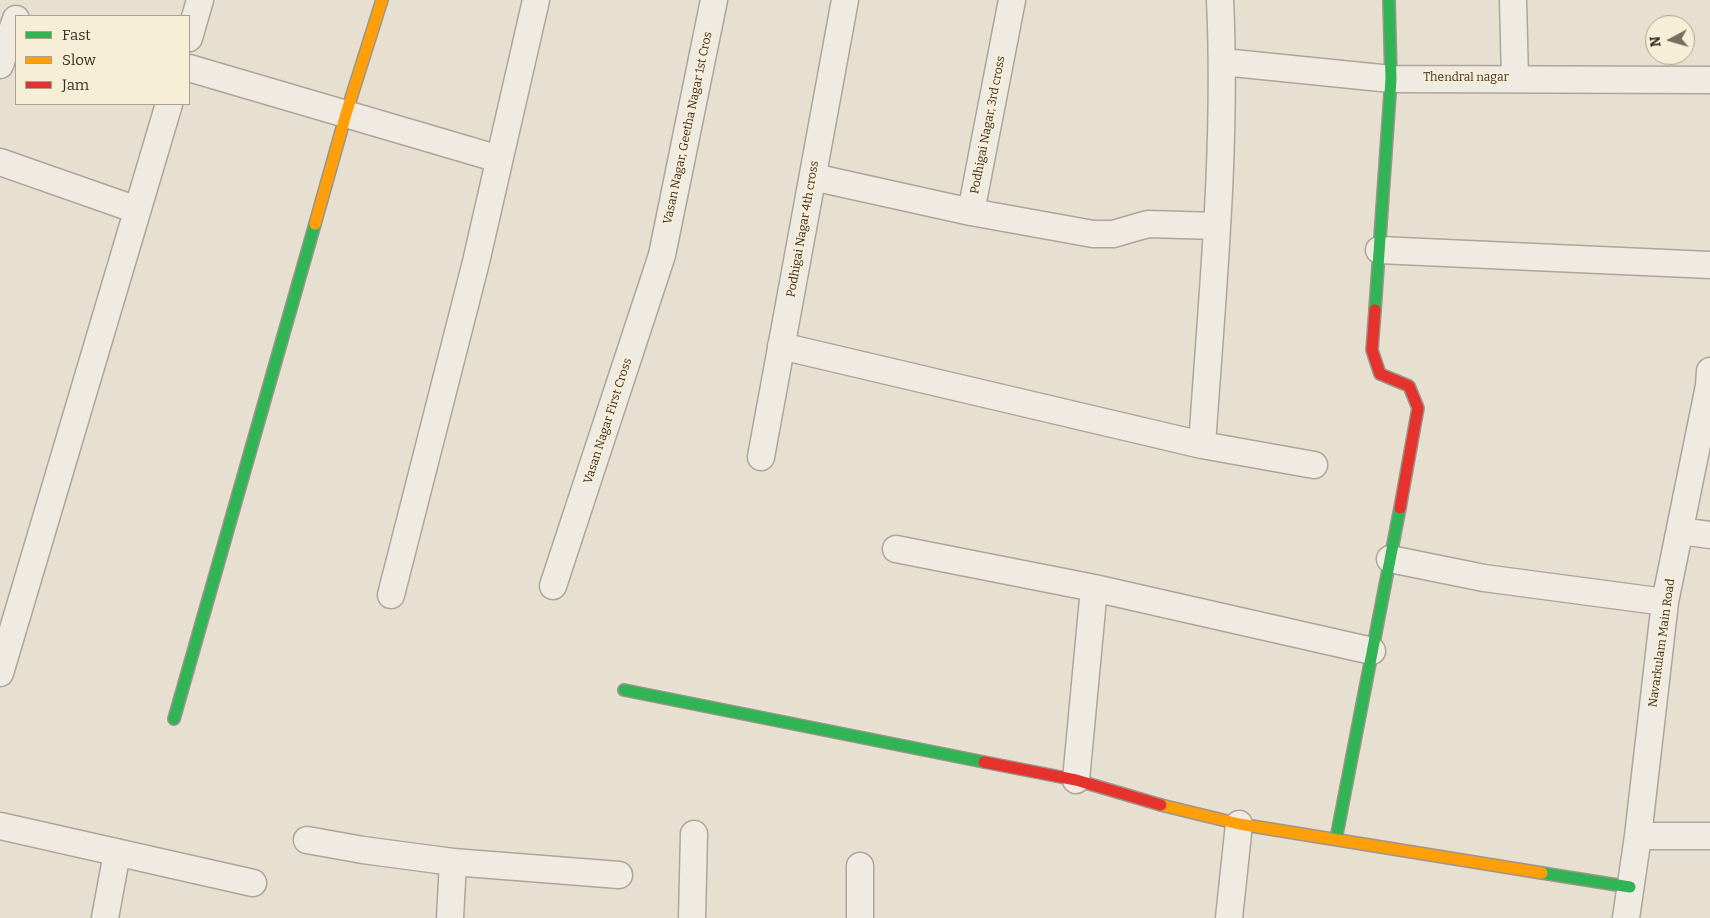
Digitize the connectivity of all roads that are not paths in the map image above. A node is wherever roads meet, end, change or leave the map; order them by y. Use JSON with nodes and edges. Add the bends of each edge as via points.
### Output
{"nodes":[{"id":1,"x":23,"y":0,"type":"edge"},
{"id":2,"x":200,"y":0,"type":"edge"},
{"id":3,"x":382,"y":0,"type":"edge"},
{"id":4,"x":536,"y":0,"type":"edge"},
{"id":5,"x":714,"y":0,"type":"edge"},
{"id":6,"x":845,"y":0,"type":"edge"},
{"id":7,"x":1012,"y":0,"type":"edge"},
{"id":8,"x":1220,"y":0,"type":"edge"},
{"id":9,"x":1389,"y":0,"type":"edge"},
{"id":10,"x":1513,"y":0,"type":"edge"},
{"id":11,"x":18,"y":15,"type":"edge"},
{"id":12,"x":15,"y":23,"type":"edge"},
{"id":13,"x":190,"y":35,"type":"edge"},
{"id":14,"x":1223,"y":62,"type":"junction"},
{"id":15,"x":0,"y":64,"type":"edge"},
{"id":16,"x":190,"y":68,"type":"edge"},
{"id":17,"x":1391,"y":78,"type":"junction"},
{"id":18,"x":1514,"y":78,"type":"junction"},
{"id":19,"x":1710,"y":80,"type":"edge"},
{"id":20,"x":169,"y":105,"type":"edge"},
{"id":21,"x":346,"y":114,"type":"junction"},
{"id":22,"x":499,"y":159,"type":"junction"},
{"id":23,"x":0,"y":162,"type":"edge"},
{"id":24,"x":812,"y":177,"type":"junction"},
{"id":25,"x":138,"y":210,"type":"junction"},
{"id":26,"x":971,"y":212,"type":"junction"},
{"id":27,"x":1216,"y":226,"type":"junction"},
{"id":28,"x":1379,"y":250,"type":"junction"},
{"id":29,"x":662,"y":255,"type":"joint"},
{"id":30,"x":1710,"y":266,"type":"edge"},
{"id":31,"x":781,"y":346,"type":"junction"},
{"id":32,"x":1710,"y":381,"type":"edge"},
{"id":33,"x":1202,"y":445,"type":"junction"},
{"id":34,"x":761,"y":457,"type":"dead end"},
{"id":35,"x":1314,"y":465,"type":"dead end"},
{"id":36,"x":1680,"y":531,"type":"junction"},
{"id":37,"x":1710,"y":534,"type":"edge"},
{"id":38,"x":896,"y":549,"type":"dead end"},
{"id":39,"x":1390,"y":559,"type":"junction"},
{"id":40,"x":553,"y":586,"type":"dead end"},
{"id":41,"x":1094,"y":588,"type":"junction"},
{"id":42,"x":391,"y":595,"type":"dead end"},
{"id":43,"x":1665,"y":602,"type":"junction"},
{"id":44,"x":1372,"y":651,"type":"junction"},
{"id":45,"x":0,"y":673,"type":"edge"},
{"id":46,"x":624,"y":690,"type":"dead end"},
{"id":47,"x":174,"y":719,"type":"dead end"},
{"id":48,"x":1076,"y":780,"type":"junction"},
{"id":49,"x":1239,"y":824,"type":"junction"},
{"id":50,"x":0,"y":826,"type":"edge"},
{"id":51,"x":694,"y":834,"type":"dead end"},
{"id":52,"x":1638,"y":836,"type":"junction"},
{"id":53,"x":1710,"y":836,"type":"edge"},
{"id":54,"x":1336,"y":839,"type":"junction"},
{"id":55,"x":307,"y":840,"type":"dead end"},
{"id":56,"x":117,"y":852,"type":"junction"},
{"id":57,"x":453,"y":862,"type":"junction"},
{"id":58,"x":860,"y":866,"type":"dead end"},
{"id":59,"x":619,"y":875,"type":"dead end"},
{"id":60,"x":253,"y":883,"type":"dead end"},
{"id":61,"x":1630,"y":887,"type":"junction"},
{"id":62,"x":106,"y":918,"type":"edge"},
{"id":63,"x":450,"y":918,"type":"edge"},
{"id":64,"x":692,"y":918,"type":"edge"},
{"id":65,"x":860,"y":918,"type":"edge"},
{"id":66,"x":1229,"y":918,"type":"edge"},
{"id":67,"x":1626,"y":918,"type":"edge"}],
"edges":[{"from":1,"to":11,"type":"street"},
{"from":2,"to":13,"type":"street"},
{"from":3,"to":21,"type":"street"},
{"from":4,"to":22,"type":"street"},
{"from":5,"to":29,"type":"street","name":"Vasan Nagar, Geetha Nagar 1st Cros"},
{"from":6,"to":24,"type":"street","name":"Podhigai Nagar 4th cross"},
{"from":7,"to":26,"type":"street","name":"Podhigai Nagar, 3rd cross"},
{"from":8,"to":14,"type":"street"},
{"from":9,"to":17,"type":"street"},
{"from":10,"to":18,"type":"street"},
{"from":12,"to":15,"type":"street"},
{"from":14,"to":17,"type":"street","name":"Thendral nagar"},
{"from":14,"to":27,"type":"street"},
{"from":16,"to":21,"type":"street"},
{"from":17,"to":18,"type":"street","name":"Thendral nagar"},
{"from":17,"to":28,"type":"street"},
{"from":18,"to":19,"type":"street","name":"Thendral nagar"},
{"from":20,"to":25,"type":"street"},
{"from":21,"to":22,"type":"street"},
{"from":21,"to":47,"type":"street"},
{"from":22,"to":42,"type":"street"},
{"from":23,"to":25,"type":"street"},
{"from":24,"to":26,"type":"street"},
{"from":24,"to":31,"type":"street","name":"Podhigai Nagar 4th cross"},
{"from":25,"to":45,"type":"street"},
{"from":26,"to":27,"type":"street","name":"Podhigai Nagar, 3rd cross","via":[[1093,234],[1114,234],[1148,224]]},
{"from":27,"to":33,"type":"street"},
{"from":28,"to":30,"type":"street"},
{"from":28,"to":39,"type":"street","via":[[1372,350],[1380,374],[1409,386],[1418,408]]},
{"from":29,"to":40,"type":"street","name":"Vasan Nagar First Cross"},
{"from":31,"to":33,"type":"street"},
{"from":31,"to":34,"type":"street","name":"Podhigai Nagar 4th cross"},
{"from":32,"to":36,"type":"street","name":"Navarkulam Main Road"},
{"from":33,"to":35,"type":"street"},
{"from":36,"to":37,"type":"street"},
{"from":36,"to":43,"type":"street","name":"Navarkulam Main Road"},
{"from":38,"to":41,"type":"street"},
{"from":39,"to":43,"type":"street","via":[[1484,578]]},
{"from":39,"to":44,"type":"street"},
{"from":41,"to":44,"type":"street"},
{"from":41,"to":48,"type":"street"},
{"from":43,"to":52,"type":"street","name":"Navarkulam Main Road"},
{"from":44,"to":54,"type":"street"},
{"from":46,"to":48,"type":"street"},
{"from":48,"to":49,"type":"street","via":[[1170,808]]},
{"from":49,"to":54,"type":"street"},
{"from":49,"to":66,"type":"street"},
{"from":50,"to":56,"type":"street"},
{"from":51,"to":64,"type":"street"},
{"from":52,"to":53,"type":"street"},
{"from":52,"to":61,"type":"street","name":"Navarkulam Main Road"},
{"from":54,"to":61,"type":"street"},
{"from":55,"to":57,"type":"street"},
{"from":56,"to":60,"type":"street"},
{"from":56,"to":62,"type":"street"},
{"from":57,"to":59,"type":"street"},
{"from":57,"to":63,"type":"street"},
{"from":58,"to":65,"type":"street"},
{"from":61,"to":67,"type":"street","name":"Navarkulam Main Road"}]}
